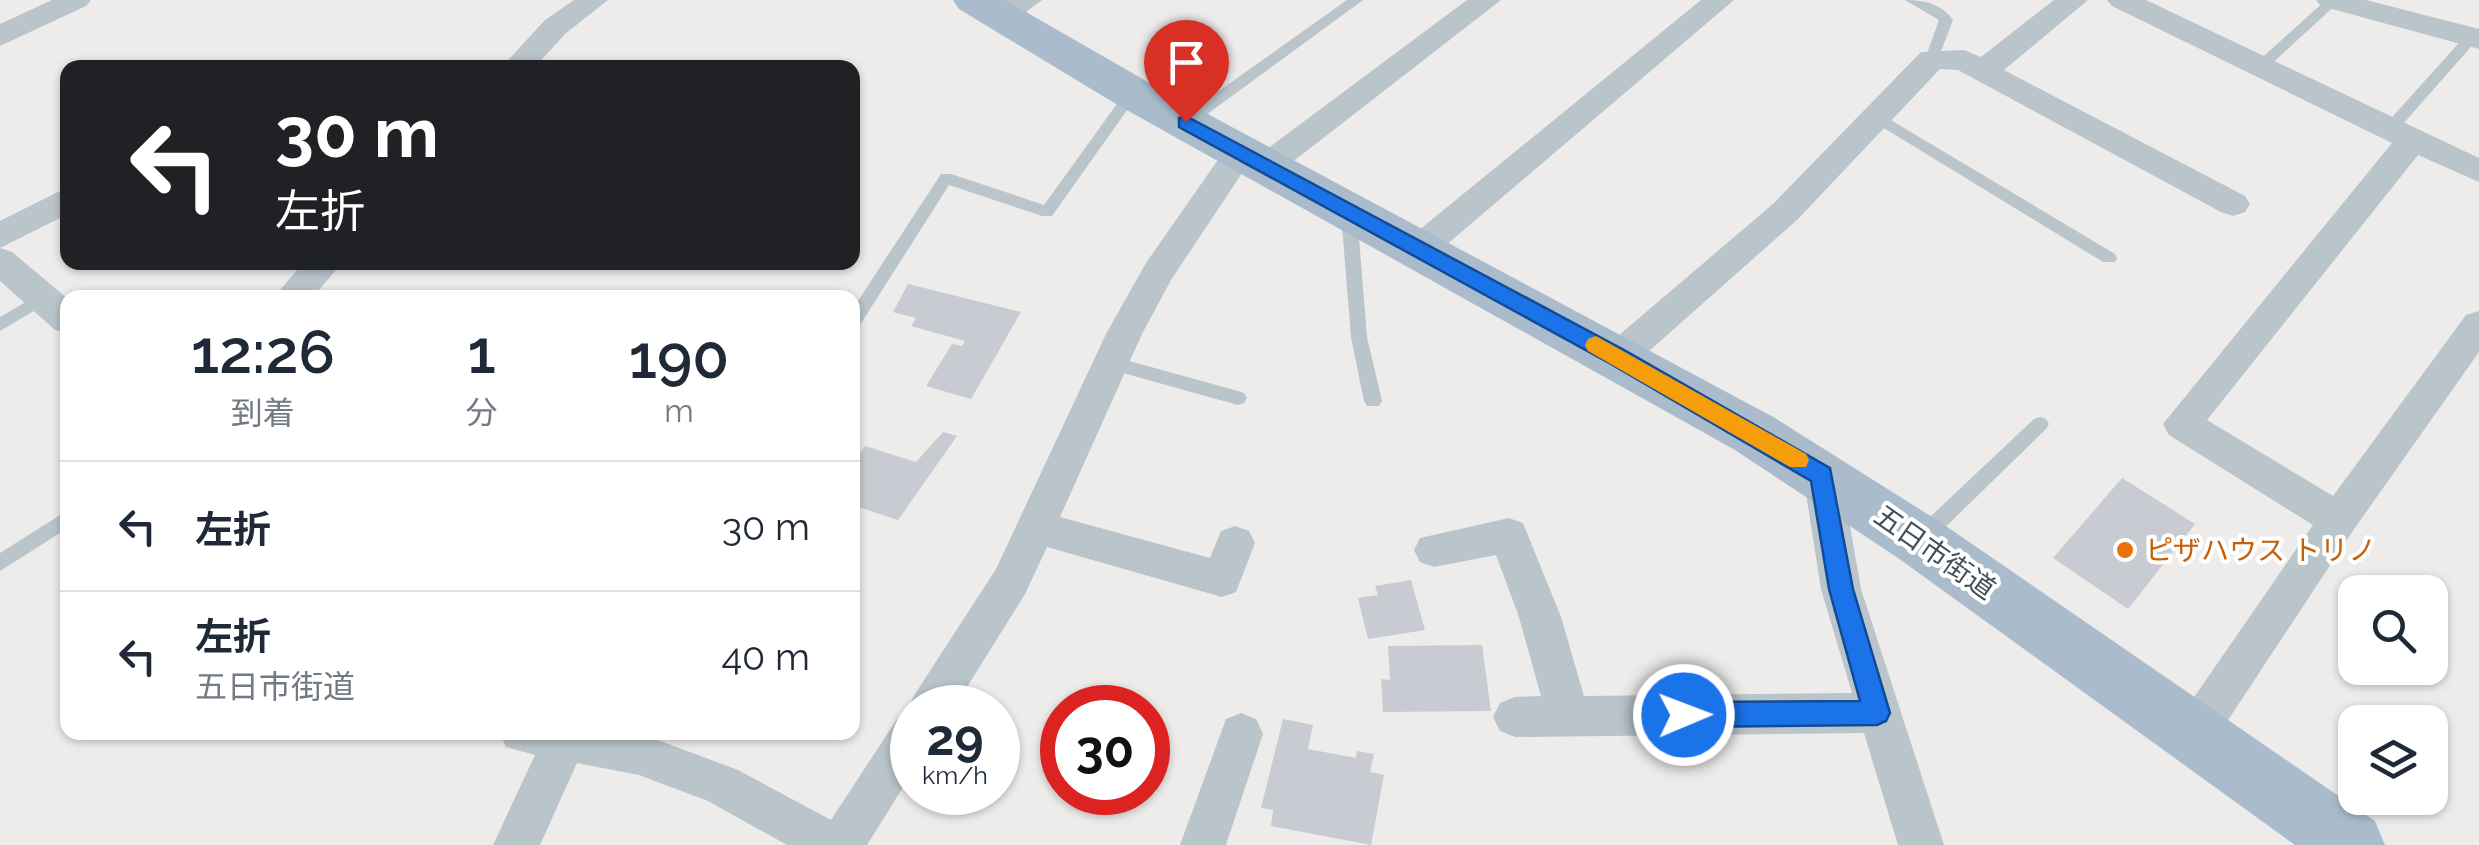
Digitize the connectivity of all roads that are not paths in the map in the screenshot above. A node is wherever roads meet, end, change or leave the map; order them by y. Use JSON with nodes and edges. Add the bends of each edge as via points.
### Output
{"nodes":[{"id":1,"x":76,"y":0,"type":"edge"},
{"id":2,"x":593,"y":0,"type":"edge"},
{"id":3,"x":1356,"y":0,"type":"edge"},
{"id":4,"x":1486,"y":0,"type":"edge"},
{"id":5,"x":1719,"y":0,"type":"edge"},
{"id":6,"x":1912,"y":0,"type":"edge"},
{"id":7,"x":2073,"y":0,"type":"edge"},
{"id":8,"x":2122,"y":0,"type":"edge"},
{"id":9,"x":2332,"y":0,"type":"edge"},
{"id":10,"x":1001,"y":5,"type":"edge"},
{"id":11,"x":2412,"y":11,"type":"edge"},
{"id":12,"x":0,"y":36,"type":"edge"},
{"id":13,"x":2475,"y":38,"type":"edge"},
{"id":14,"x":1932,"y":59,"type":"junction"},
{"id":15,"x":524,"y":60,"type":"edge"},
{"id":16,"x":2262,"y":66,"type":"junction"},
{"id":17,"x":1983,"y":72,"type":"junction"},
{"id":18,"x":1132,"y":93,"type":"junction"},
{"id":19,"x":1879,"y":118,"type":"junction"},
{"id":20,"x":1186,"y":122,"type":"junction"},
{"id":21,"x":2402,"y":134,"type":"junction"},
{"id":22,"x":1253,"y":159,"type":"junction"},
{"id":23,"x":2479,"y":172,"type":"edge"},
{"id":24,"x":60,"y":203,"type":"edge"},
{"id":25,"x":2233,"y":204,"type":"dead end"},
{"id":26,"x":1348,"y":210,"type":"junction"},
{"id":27,"x":0,"y":236,"type":"edge"},
{"id":28,"x":1420,"y":248,"type":"junction"},
{"id":29,"x":2109,"y":258,"type":"dead end"},
{"id":30,"x":0,"y":261,"type":"edge"},
{"id":31,"x":318,"y":270,"type":"edge"},
{"id":32,"x":298,"y":290,"type":"edge"},
{"id":33,"x":55,"y":309,"type":"edge"},
{"id":34,"x":860,"y":312,"type":"edge"},
{"id":35,"x":0,"y":325,"type":"edge"},
{"id":36,"x":2479,"y":325,"type":"edge"},
{"id":37,"x":1618,"y":358,"type":"junction"},
{"id":38,"x":1111,"y":363,"type":"junction"},
{"id":39,"x":1238,"y":398,"type":"dead end"},
{"id":40,"x":1372,"y":401,"type":"dead end"},
{"id":41,"x":2040,"y":424,"type":"dead end"},
{"id":42,"x":1822,"y":475,"type":"junction"},
{"id":43,"x":2338,"y":520,"type":"junction"},
{"id":44,"x":60,"y":523,"type":"edge"},
{"id":45,"x":1036,"y":528,"type":"junction"},
{"id":46,"x":1919,"y":540,"type":"junction"},
{"id":47,"x":1235,"y":543,"type":"dead end"},
{"id":48,"x":1434,"y":550,"type":"dead end"},
{"id":49,"x":0,"y":564,"type":"edge"},
{"id":50,"x":945,"y":685,"type":"edge"},
{"id":51,"x":1877,"y":713,"type":"junction"},
{"id":52,"x":1568,"y":716,"type":"junction"},
{"id":53,"x":1515,"y":717,"type":"dead end"},
{"id":54,"x":1241,"y":734,"type":"dead end"},
{"id":55,"x":2194,"y":734,"type":"junction"},
{"id":56,"x":569,"y":740,"type":"edge"},
{"id":57,"x":575,"y":740,"type":"edge"},
{"id":58,"x":890,"y":768,"type":"edge"},
{"id":59,"x":516,"y":845,"type":"edge"},
{"id":60,"x":832,"y":845,"type":"edge"},
{"id":61,"x":841,"y":845,"type":"edge"},
{"id":62,"x":1203,"y":845,"type":"edge"},
{"id":63,"x":1921,"y":845,"type":"edge"},
{"id":64,"x":2351,"y":845,"type":"edge"}],
"edges":[{"from":1,"to":12,"type":"street"},
{"from":2,"to":15,"type":"street"},
{"from":3,"to":20,"type":"lane"},
{"from":4,"to":22,"type":"street"},
{"from":5,"to":28,"type":"street"},
{"from":6,"to":14,"type":"lane","via":[[1946,20]]},
{"from":7,"to":17,"type":"street"},
{"from":8,"to":16,"type":"street"},
{"from":9,"to":11,"type":"street"},
{"from":9,"to":16,"type":"lane"},
{"from":10,"to":18,"type":"main road","name":"五日市街道"},
{"from":11,"to":13,"type":"street"},
{"from":13,"to":21,"type":"lane"},
{"from":14,"to":17,"type":"street","via":[[1964,60]]},
{"from":14,"to":19,"type":"street"},
{"from":16,"to":21,"type":"street"},
{"from":17,"to":25,"type":"street"},
{"from":18,"to":20,"type":"main road","name":"五日市街道"},
{"from":18,"to":34,"type":"lane","via":[[1047,212],[946,178]]},
{"from":19,"to":29,"type":"lane"},
{"from":19,"to":37,"type":"street","via":[[1785,212]]},
{"from":20,"to":22,"type":"main road","name":"五日市街道"},
{"from":21,"to":23,"type":"street"},
{"from":21,"to":43,"type":"street","via":[[2182,424]]},
{"from":22,"to":26,"type":"main road","name":"五日市街道"},
{"from":22,"to":38,"type":"street","via":[[1158,272]]},
{"from":24,"to":27,"type":"street"},
{"from":26,"to":28,"type":"main road","name":"五日市街道"},
{"from":26,"to":40,"type":"lane"},
{"from":28,"to":37,"type":"main road","name":"五日市街道"},
{"from":30,"to":33,"type":"street"},
{"from":31,"to":32,"type":"street"},
{"from":33,"to":35,"type":"lane"},
{"from":36,"to":43,"type":"street"},
{"from":37,"to":42,"type":"main road","name":"五日市街道"},
{"from":38,"to":39,"type":"lane"},
{"from":38,"to":45,"type":"street"},
{"from":41,"to":46,"type":"lane"},
{"from":42,"to":46,"type":"main road","name":"五日市街道"},
{"from":42,"to":51,"type":"street","via":[[1841,589]]},
{"from":43,"to":55,"type":"street"},
{"from":44,"to":49,"type":"lane"},
{"from":45,"to":47,"type":"street","via":[[1222,579]]},
{"from":45,"to":50,"type":"street","via":[[1011,581]]},
{"from":46,"to":55,"type":"main road","name":"五日市街道"},
{"from":48,"to":52,"type":"street","via":[[1509,535]]},
{"from":51,"to":52,"type":"street"},
{"from":51,"to":63,"type":"street"},
{"from":52,"to":53,"type":"street"},
{"from":54,"to":62,"type":"street"},
{"from":55,"to":64,"type":"main road","name":"五日市街道"},
{"from":56,"to":59,"type":"street"},
{"from":57,"to":60,"type":"street","via":[[639,754],[722,784]]},
{"from":58,"to":61,"type":"street"}]}
